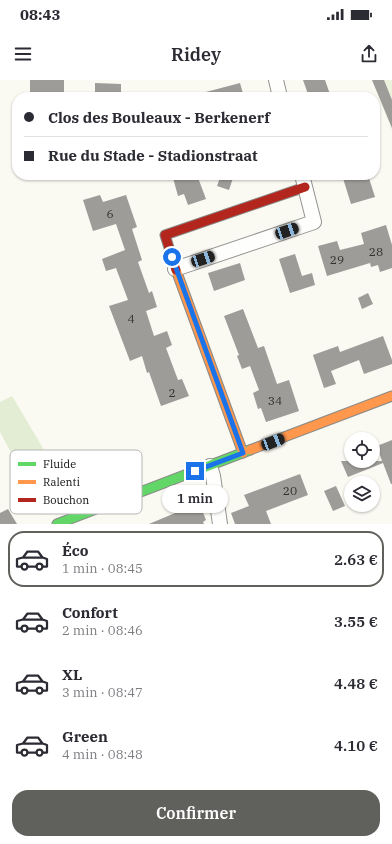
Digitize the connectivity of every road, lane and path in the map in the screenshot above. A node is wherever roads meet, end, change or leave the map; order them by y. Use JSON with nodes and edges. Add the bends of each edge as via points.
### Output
{"nodes":[{"id":1,"x":276,"y":80,"type":"edge"},
{"id":2,"x":279,"y":92,"type":"edge"},
{"id":3,"x":303,"y":181,"type":"edge"},
{"id":4,"x":175,"y":269,"type":"junction"},
{"id":5,"x":392,"y":396,"type":"edge"},
{"id":6,"x":243,"y":453,"type":"junction"},
{"id":7,"x":210,"y":466,"type":"junction"},
{"id":8,"x":142,"y":492,"type":"edge"},
{"id":9,"x":83,"y":514,"type":"edge"},
{"id":10,"x":57,"y":524,"type":"edge"},
{"id":11,"x":220,"y":524,"type":"edge"}],
"edges":[{"from":1,"to":2,"type":"street"},
{"from":3,"to":4,"type":"street","via":[[165,235]]},
{"from":3,"to":4,"type":"street","via":[[314,222]]},
{"from":4,"to":6,"type":"street"},
{"from":5,"to":6,"type":"street"},
{"from":6,"to":7,"type":"street"},
{"from":7,"to":8,"type":"street"},
{"from":7,"to":11,"type":"street"},
{"from":9,"to":10,"type":"street"}]}
